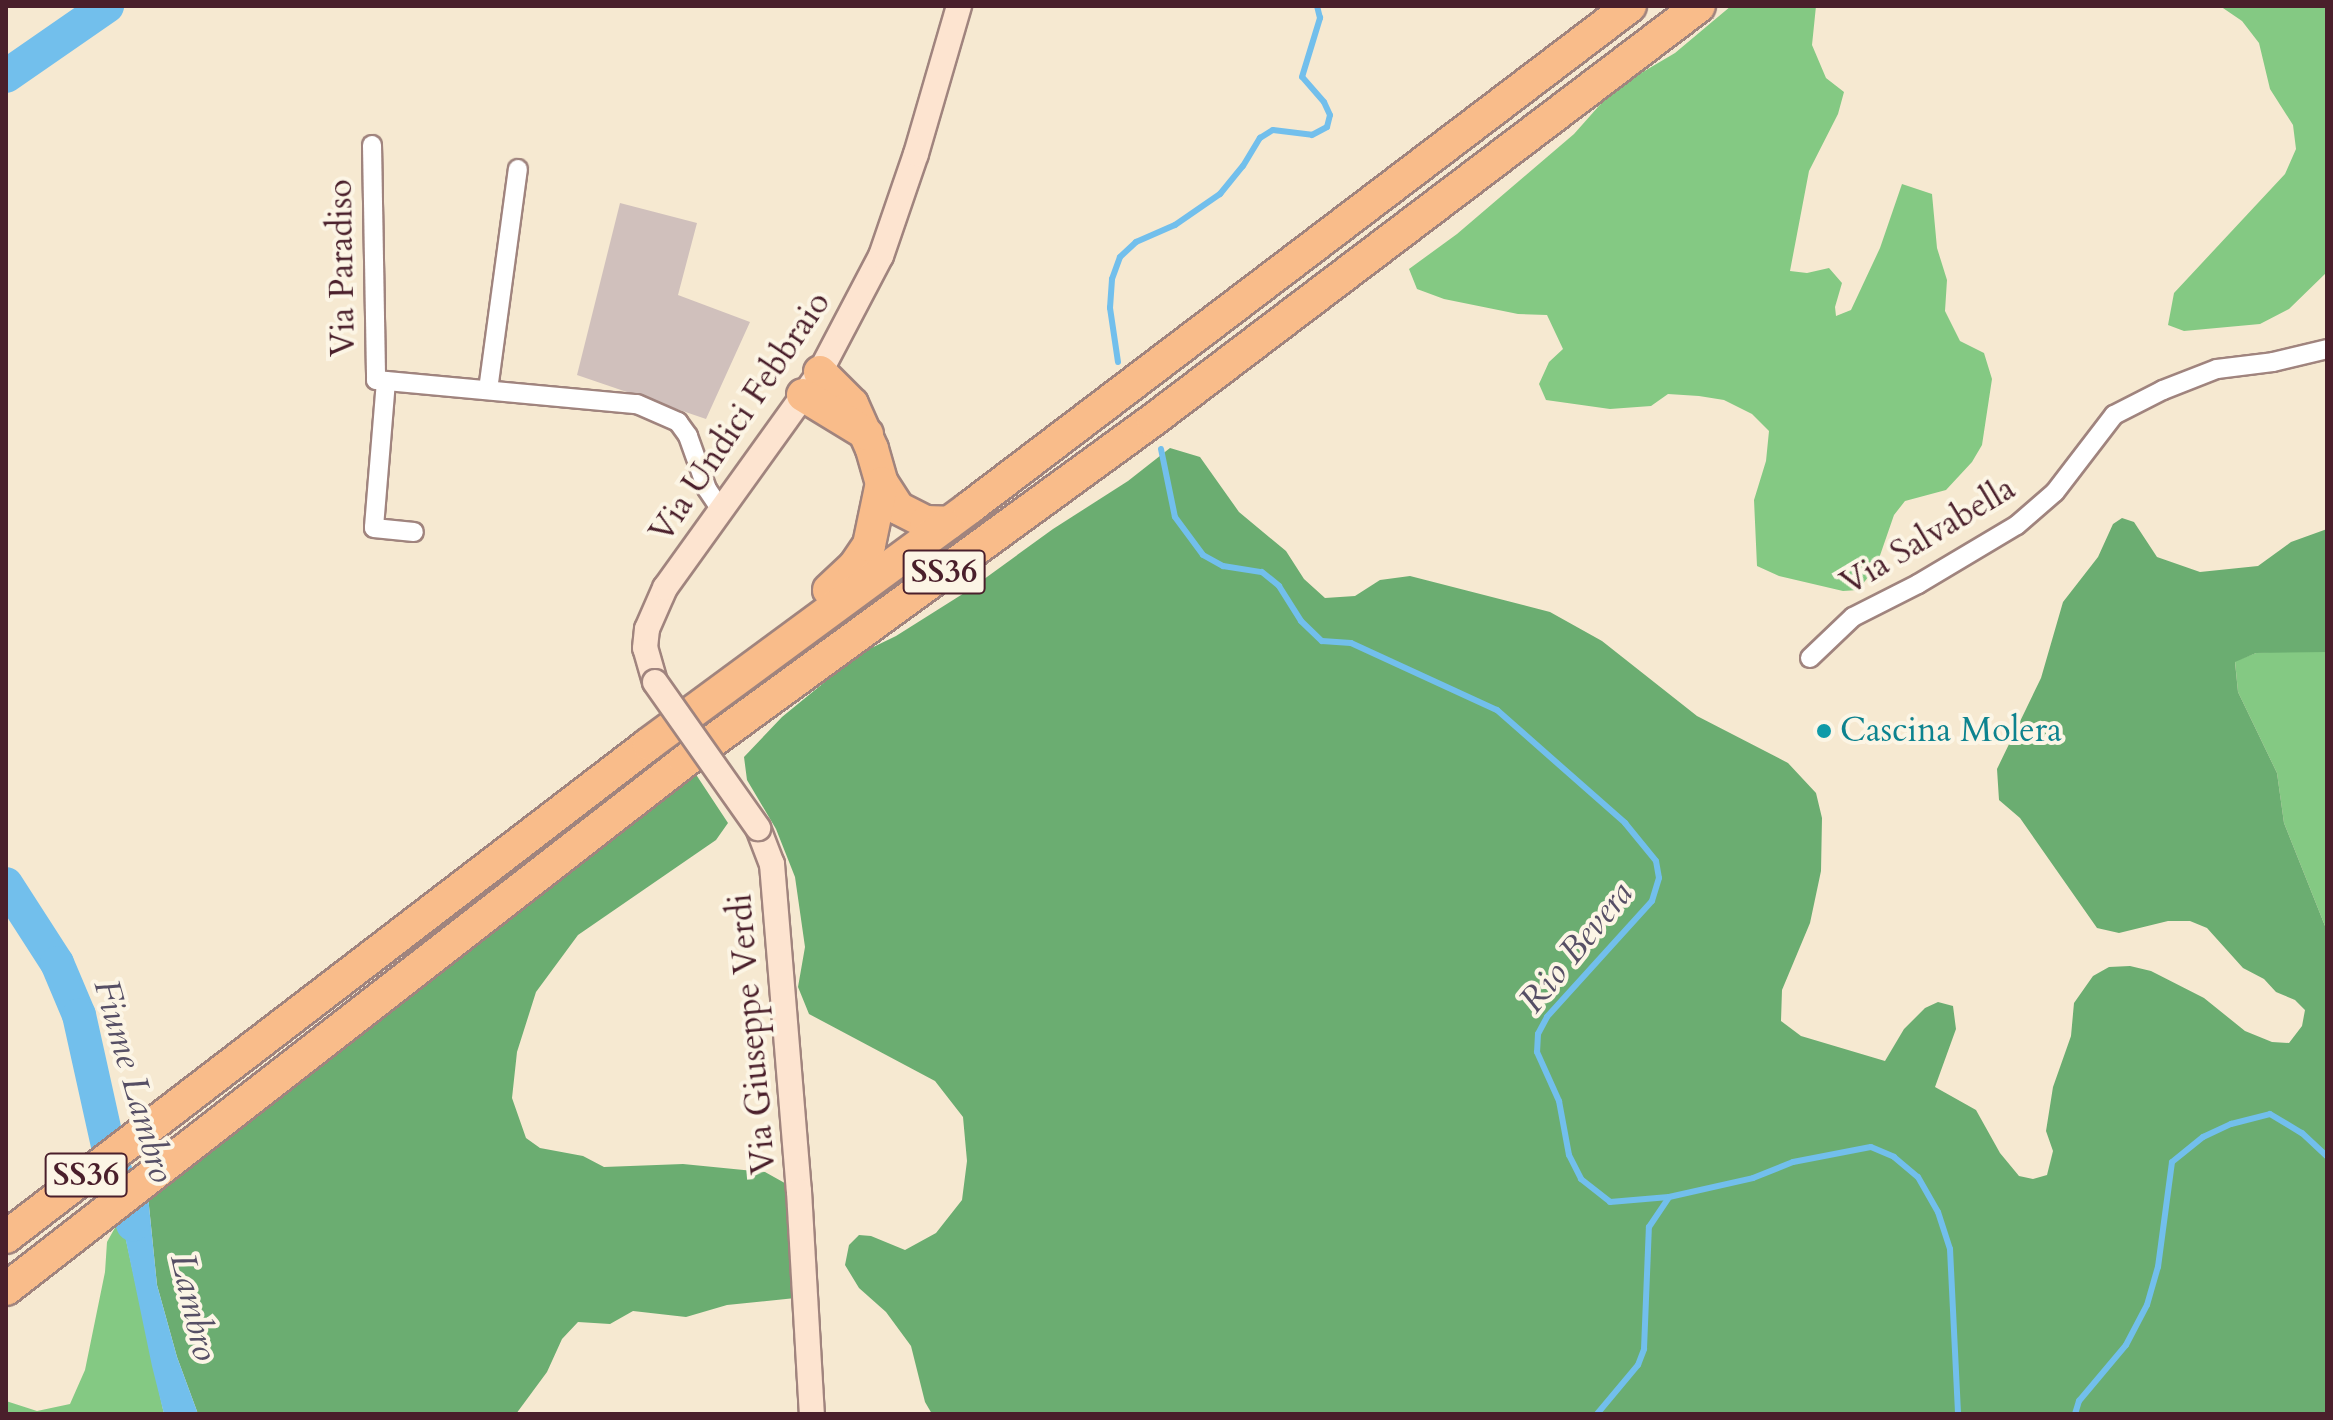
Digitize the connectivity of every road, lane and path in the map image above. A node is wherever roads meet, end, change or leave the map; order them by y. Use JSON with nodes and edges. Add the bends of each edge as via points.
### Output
{"nodes":[{"id":1,"x":959,"y":6,"type":"edge"},
{"id":2,"x":1630,"y":6,"type":"edge"},
{"id":3,"x":1699,"y":6,"type":"edge"},
{"id":4,"x":372,"y":145,"type":"dead end"},
{"id":5,"x":518,"y":169,"type":"dead end"},
{"id":6,"x":2327,"y":349,"type":"edge"},
{"id":7,"x":386,"y":381,"type":"junction"},
{"id":8,"x":812,"y":384,"type":"junction"},
{"id":9,"x":488,"y":390,"type":"junction"},
{"id":10,"x":882,"y":483,"type":"junction"},
{"id":11,"x":721,"y":510,"type":"junction"},
{"id":12,"x":949,"y":523,"type":"junction"},
{"id":13,"x":414,"y":532,"type":"dead end"},
{"id":14,"x":1810,"y":658,"type":"dead end"},
{"id":15,"x":655,"y":682,"type":"joint"},
{"id":16,"x":649,"y":744,"type":"junction"},
{"id":17,"x":6,"y":1237,"type":"edge"},
{"id":18,"x":6,"y":1289,"type":"edge"},
{"id":19,"x":812,"y":1414,"type":"edge"}],
"edges":[{"from":1,"to":8,"type":"street","name":"Via Undici Febbraio","via":[[881,256]]},
{"from":2,"to":12,"type":"highway","number":"SS36"},
{"from":3,"to":18,"type":"highway","number":"SS36","via":[[1153,420],[685,761]]},
{"from":4,"to":7,"type":"street","name":"Via Paradiso","via":[[376,380]]},
{"from":5,"to":9,"type":"street"},
{"from":6,"to":14,"type":"street","name":"Via Salvabella","via":[[2217,369],[2114,415],[2055,492],[2017,525],[1853,617]]},
{"from":7,"to":9,"type":"street","name":"Via Paradiso"},
{"from":7,"to":13,"type":"street","name":"Via Paradiso","via":[[374,528]]},
{"from":8,"to":10,"type":"highway","via":[[867,434]]},
{"from":8,"to":11,"type":"street","name":"Via Undici Febbraio"},
{"from":9,"to":11,"type":"street","name":"Via Paradiso","via":[[637,404],[678,422]]},
{"from":10,"to":12,"type":"highway","via":[[898,508],[912,517]]},
{"from":10,"to":16,"type":"highway","via":[[875,530],[854,567],[697,691]]},
{"from":11,"to":15,"type":"street","name":"Via Undici Febbraio","via":[[682,561],[652,617],[645,648]]},
{"from":12,"to":16,"type":"highway","number":"SS36"},
{"from":15,"to":19,"type":"street","name":"Via Giuseppe Verdi","bridge":true,"via":[[758,828],[772,864]]},
{"from":16,"to":17,"type":"highway","number":"SS36"}]}
